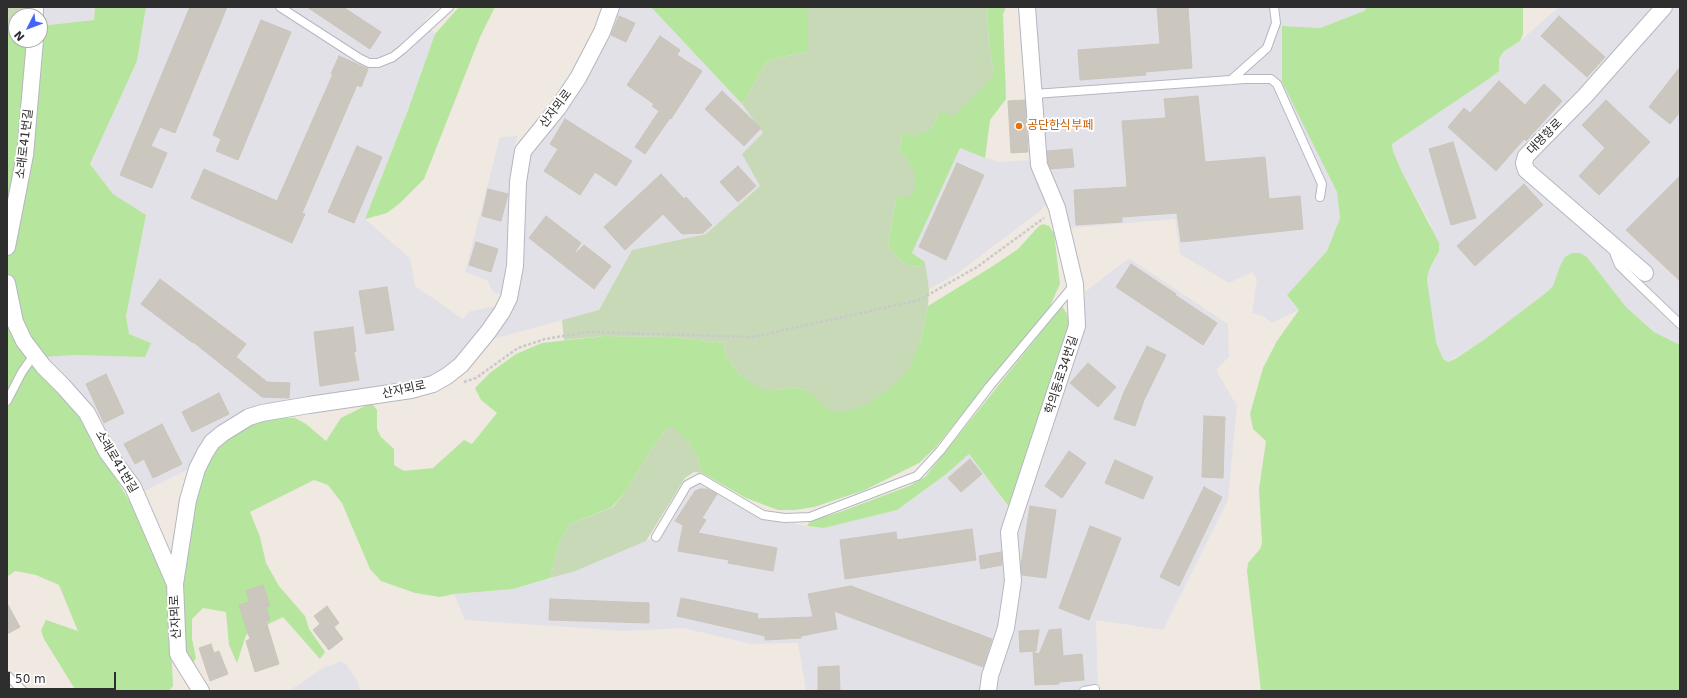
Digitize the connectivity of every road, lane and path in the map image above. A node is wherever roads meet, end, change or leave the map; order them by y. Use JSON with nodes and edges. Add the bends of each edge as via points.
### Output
{"nodes":[{"id":1,"x":280,"y":7,"type":"edge"},
{"id":2,"x":449,"y":7,"type":"edge"},
{"id":3,"x":611,"y":7,"type":"edge"},
{"id":4,"x":1027,"y":7,"type":"edge"},
{"id":5,"x":1274,"y":7,"type":"edge"},
{"id":6,"x":1664,"y":7,"type":"edge"},
{"id":7,"x":35,"y":48,"type":"edge"},
{"id":8,"x":1231,"y":80,"type":"junction"},
{"id":9,"x":1034,"y":94,"type":"junction"},
{"id":10,"x":1320,"y":197,"type":"dead end"},
{"id":11,"x":1057,"y":208,"type":"junction"},
{"id":12,"x":7,"y":247,"type":"edge"},
{"id":13,"x":1614,"y":247,"type":"junction"},
{"id":14,"x":1645,"y":273,"type":"dead end"},
{"id":15,"x":7,"y":283,"type":"edge"},
{"id":16,"x":1075,"y":284,"type":"junction"},
{"id":17,"x":1680,"y":324,"type":"edge"},
{"id":18,"x":34,"y":355,"type":"junction"},
{"id":19,"x":447,"y":376,"type":"junction"},
{"id":20,"x":7,"y":401,"type":"edge"},
{"id":21,"x":656,"y":537,"type":"dead end"},
{"id":22,"x":175,"y":584,"type":"junction"},
{"id":23,"x":8,"y":676,"type":"dead end"},
{"id":24,"x":1095,"y":689,"type":"dead end"},
{"id":25,"x":23,"y":691,"type":"edge"},
{"id":26,"x":201,"y":691,"type":"edge"},
{"id":27,"x":988,"y":691,"type":"edge"},
{"id":28,"x":1084,"y":691,"type":"edge"}],
"edges":[{"from":1,"to":2,"type":"lane","via":[[369,63],[378,63],[393,57]]},
{"from":3,"to":19,"type":"street","name":"산자뫼로","via":[[602,32],[578,78],[558,108],[523,151],[518,182],[515,266],[510,298],[484,337]]},
{"from":4,"to":9,"type":"street","name":"학의동로34번길"},
{"from":5,"to":8,"type":"lane","via":[[1276,23],[1267,48]]},
{"from":6,"to":13,"type":"street","name":"대명항로","via":[[1585,96],[1526,156],[1524,163],[1526,170]]},
{"from":7,"to":12,"type":"street","name":"소래로41번길","via":[[24,155]]},
{"from":8,"to":9,"type":"lane"},
{"from":8,"to":10,"type":"lane","via":[[1271,79],[1277,84],[1322,184]]},
{"from":9,"to":11,"type":"street","name":"학의동로34번길","via":[[1039,165]]},
{"from":11,"to":16,"type":"street","name":"학의동로34번길"},
{"from":11,"to":19,"type":"path","via":[[978,267],[919,300],[753,337],[589,332],[544,339],[518,348],[471,380],[456,381]]},
{"from":13,"to":14,"type":"street","name":"대명항로"},
{"from":13,"to":17,"type":"lane","via":[[1619,265]]},
{"from":15,"to":18,"type":"street","name":"소래로41번길","via":[[15,322]]},
{"from":16,"to":21,"type":"lane","via":[[989,387],[940,451],[916,476],[810,517],[785,518],[763,515],[700,478],[687,485]]},
{"from":16,"to":27,"type":"street","name":"학의동로34번길","via":[[1077,326],[1009,532],[1013,581],[1006,628],[990,676]]},
{"from":18,"to":20,"type":"lane"},
{"from":18,"to":22,"type":"street","name":"소래로41번길","via":[[87,413],[107,452],[133,487]]},
{"from":19,"to":22,"type":"street","name":"산자뫼로","via":[[433,384],[397,393],[249,417],[223,432],[204,453],[192,483]]},
{"from":22,"to":26,"type":"street","name":"산자뫼로","via":[[178,654]]},
{"from":23,"to":25,"type":"lane"},
{"from":24,"to":28,"type":"lane"}]}
